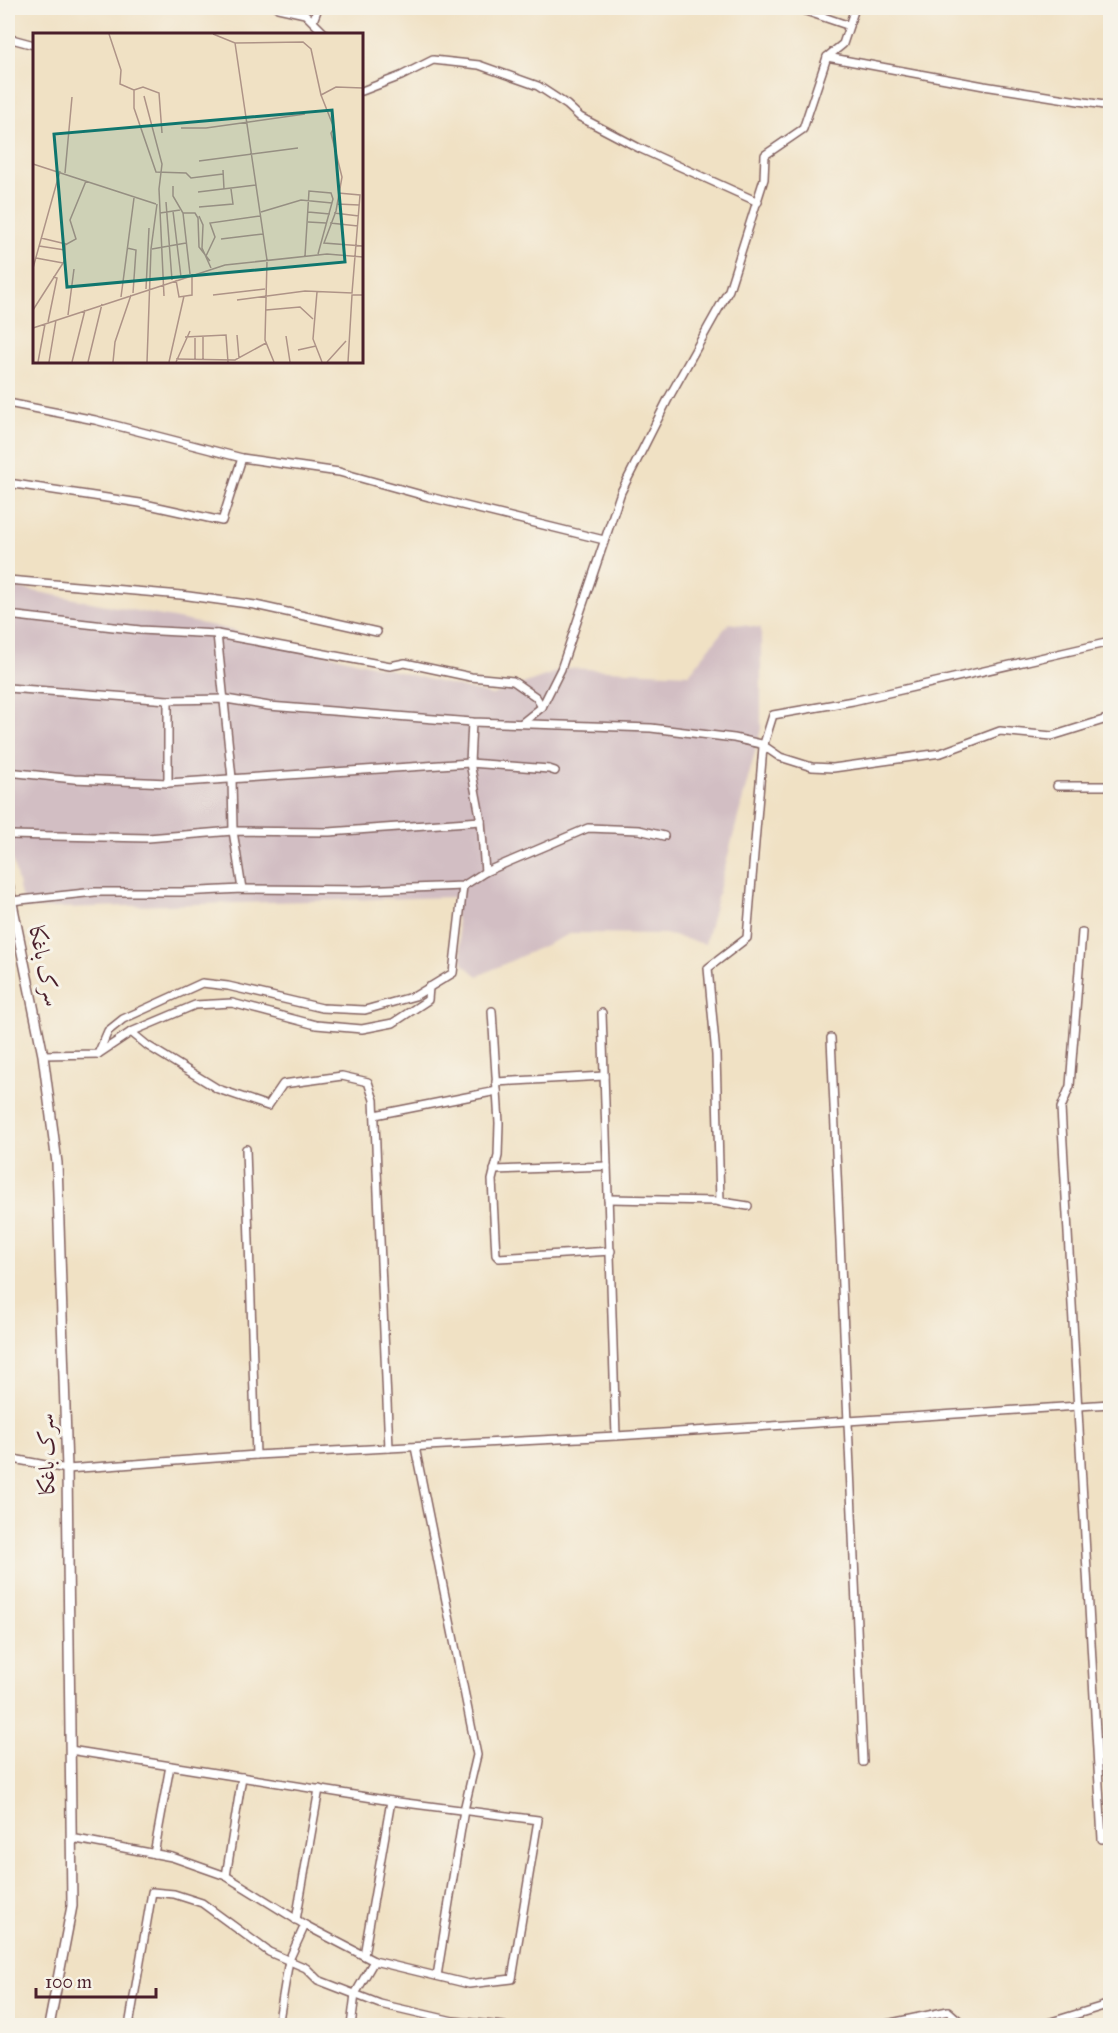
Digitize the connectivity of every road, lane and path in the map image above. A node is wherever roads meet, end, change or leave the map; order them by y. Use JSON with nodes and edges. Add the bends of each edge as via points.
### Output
{"nodes":[{"id":1,"x":278,"y":8,"type":"edge"},
{"id":2,"x":318,"y":8,"type":"edge"},
{"id":3,"x":797,"y":8,"type":"edge"},
{"id":4,"x":855,"y":8,"type":"edge"},
{"id":5,"x":313,"y":21,"type":"junction"},
{"id":6,"x":847,"y":24,"type":"junction"},
{"id":7,"x":324,"y":33,"type":"edge"},
{"id":8,"x":8,"y":38,"type":"edge"},
{"id":9,"x":33,"y":45,"type":"edge"},
{"id":10,"x":827,"y":57,"type":"junction"},
{"id":11,"x":363,"y":91,"type":"edge"},
{"id":12,"x":1110,"y":106,"type":"edge"},
{"id":13,"x":758,"y":202,"type":"junction"},
{"id":14,"x":8,"y":403,"type":"edge"},
{"id":15,"x":242,"y":458,"type":"junction"},
{"id":16,"x":8,"y":483,"type":"edge"},
{"id":17,"x":604,"y":540,"type":"junction"},
{"id":18,"x":8,"y":580,"type":"edge"},
{"id":19,"x":8,"y":615,"type":"edge"},
{"id":20,"x":377,"y":632,"type":"dead end"},
{"id":21,"x":217,"y":634,"type":"junction"},
{"id":22,"x":1110,"y":642,"type":"edge"},
{"id":23,"x":8,"y":688,"type":"edge"},
{"id":24,"x":226,"y":699,"type":"junction"},
{"id":25,"x":168,"y":700,"type":"junction"},
{"id":26,"x":542,"y":707,"type":"junction"},
{"id":27,"x":1110,"y":718,"type":"edge"},
{"id":28,"x":472,"y":722,"type":"junction"},
{"id":29,"x":522,"y":723,"type":"junction"},
{"id":30,"x":763,"y":747,"type":"junction"},
{"id":31,"x":470,"y":763,"type":"junction"},
{"id":32,"x":555,"y":771,"type":"dead end"},
{"id":33,"x":8,"y":772,"type":"edge"},
{"id":34,"x":232,"y":778,"type":"junction"},
{"id":35,"x":168,"y":783,"type":"junction"},
{"id":36,"x":1057,"y":786,"type":"dead end"},
{"id":37,"x":1110,"y":786,"type":"edge"},
{"id":38,"x":481,"y":821,"type":"junction"},
{"id":39,"x":233,"y":831,"type":"junction"},
{"id":40,"x":8,"y":835,"type":"edge"},
{"id":41,"x":664,"y":836,"type":"dead end"},
{"id":42,"x":485,"y":872,"type":"junction"},
{"id":43,"x":8,"y":884,"type":"edge"},
{"id":44,"x":464,"y":886,"type":"junction"},
{"id":45,"x":242,"y":889,"type":"junction"},
{"id":46,"x":11,"y":901,"type":"junction"},
{"id":47,"x":11,"y":918,"type":"edge"},
{"id":48,"x":1082,"y":932,"type":"dead end"},
{"id":49,"x":429,"y":987,"type":"junction"},
{"id":50,"x":492,"y":1011,"type":"dead end"},
{"id":51,"x":602,"y":1013,"type":"dead end"},
{"id":52,"x":131,"y":1032,"type":"junction"},
{"id":53,"x":831,"y":1038,"type":"dead end"},
{"id":54,"x":98,"y":1054,"type":"junction"},
{"id":55,"x":43,"y":1055,"type":"junction"},
{"id":56,"x":604,"y":1076,"type":"junction"},
{"id":57,"x":496,"y":1082,"type":"junction"},
{"id":58,"x":496,"y":1091,"type":"junction"},
{"id":59,"x":375,"y":1115,"type":"junction"},
{"id":60,"x":246,"y":1149,"type":"dead end"},
{"id":61,"x":607,"y":1166,"type":"junction"},
{"id":62,"x":494,"y":1170,"type":"junction"},
{"id":63,"x":608,"y":1199,"type":"junction"},
{"id":64,"x":720,"y":1202,"type":"junction"},
{"id":65,"x":748,"y":1206,"type":"dead end"},
{"id":66,"x":611,"y":1251,"type":"junction"},
{"id":67,"x":1110,"y":1404,"type":"edge"},
{"id":68,"x":1076,"y":1407,"type":"junction"},
{"id":69,"x":847,"y":1422,"type":"junction"},
{"id":70,"x":616,"y":1436,"type":"junction"},
{"id":71,"x":416,"y":1447,"type":"junction"},
{"id":72,"x":389,"y":1448,"type":"junction"},
{"id":73,"x":256,"y":1455,"type":"junction"},
{"id":74,"x":8,"y":1458,"type":"edge"},
{"id":75,"x":67,"y":1469,"type":"junction"},
{"id":76,"x":70,"y":1750,"type":"junction"},
{"id":77,"x":863,"y":1762,"type":"dead end"},
{"id":78,"x":170,"y":1766,"type":"junction"},
{"id":79,"x":242,"y":1777,"type":"junction"},
{"id":80,"x":319,"y":1789,"type":"junction"},
{"id":81,"x":391,"y":1801,"type":"junction"},
{"id":82,"x":464,"y":1810,"type":"junction"},
{"id":83,"x":71,"y":1838,"type":"junction"},
{"id":84,"x":1102,"y":1839,"type":"dead end"},
{"id":85,"x":154,"y":1854,"type":"junction"},
{"id":86,"x":226,"y":1876,"type":"junction"},
{"id":87,"x":296,"y":1920,"type":"junction"},
{"id":88,"x":305,"y":1925,"type":"junction"},
{"id":89,"x":363,"y":1955,"type":"junction"},
{"id":90,"x":289,"y":1960,"type":"junction"},
{"id":91,"x":374,"y":1961,"type":"junction"},
{"id":92,"x":437,"y":1976,"type":"junction"},
{"id":93,"x":355,"y":1994,"type":"junction"},
{"id":94,"x":1110,"y":2004,"type":"edge"},
{"id":95,"x":431,"y":2016,"type":"junction"},
{"id":96,"x":49,"y":2025,"type":"edge"},
{"id":97,"x":129,"y":2025,"type":"edge"},
{"id":98,"x":278,"y":2025,"type":"edge"},
{"id":99,"x":351,"y":2025,"type":"edge"},
{"id":100,"x":429,"y":2025,"type":"edge"},
{"id":101,"x":504,"y":2025,"type":"edge"},
{"id":102,"x":877,"y":2025,"type":"edge"},
{"id":103,"x":965,"y":2025,"type":"edge"},
{"id":104,"x":1038,"y":2025,"type":"edge"}],
"edges":[{"from":1,"to":5,"type":"street","via":[[305,14]]},
{"from":2,"to":5,"type":"street"},
{"from":3,"to":6,"type":"street"},
{"from":4,"to":6,"type":"street"},
{"from":5,"to":7,"type":"street"},
{"from":6,"to":10,"type":"street","via":[[843,44]]},
{"from":8,"to":9,"type":"street"},
{"from":10,"to":12,"type":"street"},
{"from":10,"to":13,"type":"street","via":[[804,129],[765,155]]},
{"from":11,"to":13,"type":"street","via":[[433,60],[478,65],[538,86],[580,117]]},
{"from":13,"to":17,"type":"street","via":[[729,290],[621,492]]},
{"from":14,"to":15,"type":"street","via":[[95,420]]},
{"from":15,"to":16,"type":"street","via":[[222,520]]},
{"from":15,"to":17,"type":"street","via":[[339,472]]},
{"from":17,"to":26,"type":"street","via":[[561,669]]},
{"from":18,"to":20,"type":"street","via":[[255,605]]},
{"from":19,"to":21,"type":"street"},
{"from":21,"to":24,"type":"street"},
{"from":21,"to":26,"type":"street","via":[[390,666],[405,663],[513,681],[536,697]]},
{"from":22,"to":30,"type":"street","via":[[853,701],[773,715]]},
{"from":23,"to":25,"type":"street"},
{"from":24,"to":25,"type":"street"},
{"from":24,"to":28,"type":"street"},
{"from":24,"to":34,"type":"street"},
{"from":25,"to":35,"type":"street"},
{"from":26,"to":29,"type":"street"},
{"from":27,"to":30,"type":"street","via":[[1052,736],[1000,731],[941,753],[833,768],[812,767]]},
{"from":28,"to":29,"type":"street"},
{"from":28,"to":31,"type":"street"},
{"from":29,"to":30,"type":"street","via":[[651,728],[734,738]]},
{"from":30,"to":64,"type":"street","via":[[747,938],[708,968],[716,1055]]},
{"from":31,"to":32,"type":"street"},
{"from":31,"to":34,"type":"street"},
{"from":31,"to":38,"type":"street"},
{"from":33,"to":35,"type":"street"},
{"from":34,"to":35,"type":"street"},
{"from":34,"to":39,"type":"street"},
{"from":36,"to":37,"type":"street"},
{"from":38,"to":39,"type":"street","via":[[329,832]]},
{"from":38,"to":42,"type":"street"},
{"from":39,"to":40,"type":"street","via":[[148,838]]},
{"from":39,"to":45,"type":"street"},
{"from":41,"to":42,"type":"street","via":[[639,830],[588,828]]},
{"from":42,"to":44,"type":"street"},
{"from":43,"to":46,"type":"street","name":"سرک باغکا"},
{"from":44,"to":45,"type":"street"},
{"from":44,"to":49,"type":"street","via":[[453,973]]},
{"from":45,"to":46,"type":"street","via":[[95,892]]},
{"from":46,"to":47,"type":"street","name":"سرک باغکا"},
{"from":47,"to":55,"type":"street","name":"سرک باغکا"},
{"from":48,"to":68,"type":"street","via":[[1070,1086],[1061,1108]]},
{"from":49,"to":52,"type":"street","via":[[428,1000],[393,1023],[362,1029],[316,1025],[232,1003],[195,1005]]},
{"from":49,"to":54,"type":"street","via":[[414,996],[365,1010],[322,1008],[202,983],[123,1019],[108,1031]]},
{"from":50,"to":57,"type":"street"},
{"from":51,"to":56,"type":"street"},
{"from":52,"to":54,"type":"street"},
{"from":52,"to":59,"type":"street","via":[[218,1089],[268,1106],[283,1084],[342,1076],[368,1082]]},
{"from":53,"to":69,"type":"street"},
{"from":54,"to":55,"type":"street"},
{"from":55,"to":75,"type":"street","name":"سرک باغکا","via":[[57,1163]]},
{"from":56,"to":57,"type":"street"},
{"from":56,"to":61,"type":"street"},
{"from":57,"to":58,"type":"street"},
{"from":58,"to":59,"type":"street"},
{"from":58,"to":62,"type":"street","via":[[498,1156]]},
{"from":59,"to":72,"type":"street"},
{"from":60,"to":73,"type":"street"},
{"from":61,"to":62,"type":"street"},
{"from":61,"to":63,"type":"street"},
{"from":62,"to":66,"type":"street","via":[[495,1251],[499,1258]]},
{"from":63,"to":64,"type":"street"},
{"from":63,"to":66,"type":"street"},
{"from":64,"to":65,"type":"street"},
{"from":66,"to":70,"type":"street"},
{"from":67,"to":68,"type":"street"},
{"from":68,"to":69,"type":"street"},
{"from":68,"to":84,"type":"street"},
{"from":69,"to":70,"type":"street"},
{"from":69,"to":77,"type":"street"},
{"from":70,"to":71,"type":"street"},
{"from":71,"to":72,"type":"street"},
{"from":71,"to":82,"type":"street","via":[[477,1755]]},
{"from":72,"to":73,"type":"street"},
{"from":73,"to":75,"type":"street"},
{"from":74,"to":75,"type":"street"},
{"from":75,"to":76,"type":"street","name":"سرک باغکا"},
{"from":76,"to":78,"type":"street"},
{"from":76,"to":83,"type":"street","name":"سرک باغکا"},
{"from":78,"to":79,"type":"street"},
{"from":78,"to":85,"type":"street"},
{"from":79,"to":80,"type":"street"},
{"from":79,"to":86,"type":"street"},
{"from":80,"to":81,"type":"street"},
{"from":80,"to":87,"type":"street"},
{"from":81,"to":82,"type":"street"},
{"from":81,"to":89,"type":"street"},
{"from":82,"to":92,"type":"street"},
{"from":82,"to":92,"type":"street","via":[[538,1820],[512,1979],[469,1984]]},
{"from":83,"to":85,"type":"street"},
{"from":83,"to":96,"type":"street","name":"سرک باغکا","via":[[72,1906]]},
{"from":85,"to":86,"type":"street"},
{"from":86,"to":87,"type":"street"},
{"from":87,"to":88,"type":"street"},
{"from":88,"to":89,"type":"street"},
{"from":88,"to":90,"type":"street"},
{"from":89,"to":91,"type":"street"},
{"from":90,"to":93,"type":"street","via":[[306,1968],[318,1980]]},
{"from":90,"to":97,"type":"street","via":[[269,1952],[202,1903],[152,1892]]},
{"from":90,"to":98,"type":"street"},
{"from":91,"to":92,"type":"street"},
{"from":91,"to":93,"type":"street"},
{"from":93,"to":95,"type":"street"},
{"from":93,"to":99,"type":"street"},
{"from":94,"to":104,"type":"street"},
{"from":95,"to":100,"type":"street"},
{"from":95,"to":101,"type":"street"},
{"from":102,"to":103,"type":"street","via":[[948,2010]]}]}
